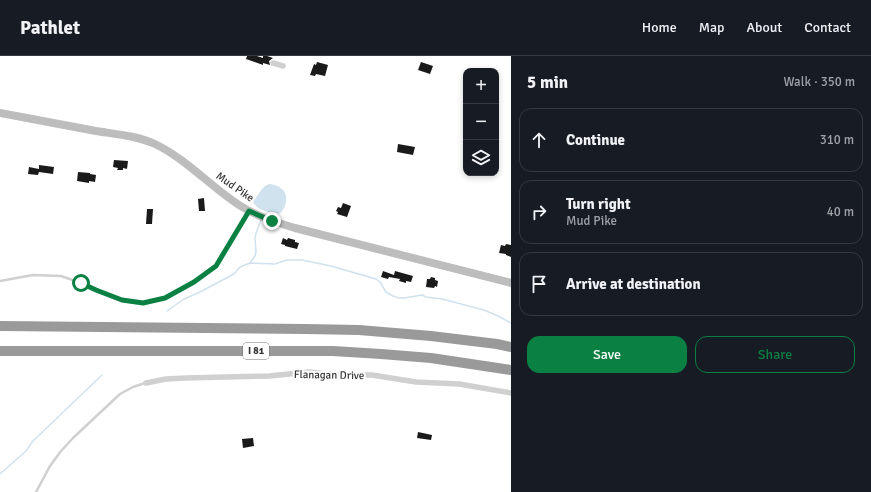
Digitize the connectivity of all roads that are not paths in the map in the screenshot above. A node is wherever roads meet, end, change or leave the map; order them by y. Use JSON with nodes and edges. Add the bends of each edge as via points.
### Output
{"nodes":[{"id":1,"x":273,"y":63,"type":"dead end"},
{"id":2,"x":283,"y":66,"type":"dead end"},
{"id":3,"x":0,"y":113,"type":"edge"},
{"id":4,"x":249,"y":211,"type":"junction"},
{"id":5,"x":0,"y":281,"type":"edge"},
{"id":6,"x":511,"y":283,"type":"edge"},
{"id":7,"x":0,"y":326,"type":"edge"},
{"id":8,"x":511,"y":347,"type":"edge"},
{"id":9,"x":0,"y":351,"type":"edge"},
{"id":10,"x":511,"y":370,"type":"edge"},
{"id":11,"x":146,"y":383,"type":"joint"},
{"id":12,"x":511,"y":393,"type":"edge"},
{"id":13,"x":36,"y":492,"type":"edge"}],
"edges":[{"from":1,"to":2,"type":"street"},
{"from":3,"to":4,"type":"street","name":"Mud Pike","via":[[153,143],[170,151]]},
{"from":4,"to":5,"type":"lane","via":[[216,266],[165,298],[143,303],[122,300],[61,276],[32,275]]},
{"from":4,"to":6,"type":"street","name":"Mud Pike","via":[[294,228]]},
{"from":7,"to":8,"type":"highway","number":"I 81","via":[[352,330],[431,336]]},
{"from":9,"to":10,"type":"highway","number":"I 81","via":[[333,351],[431,358]]},
{"from":11,"to":12,"type":"street","name":"Flanagan Drive","via":[[185,378],[269,376],[309,372],[372,375],[416,382],[459,384]]},
{"from":11,"to":13,"type":"lane","via":[[120,394],[73,438],[50,466]]}]}
